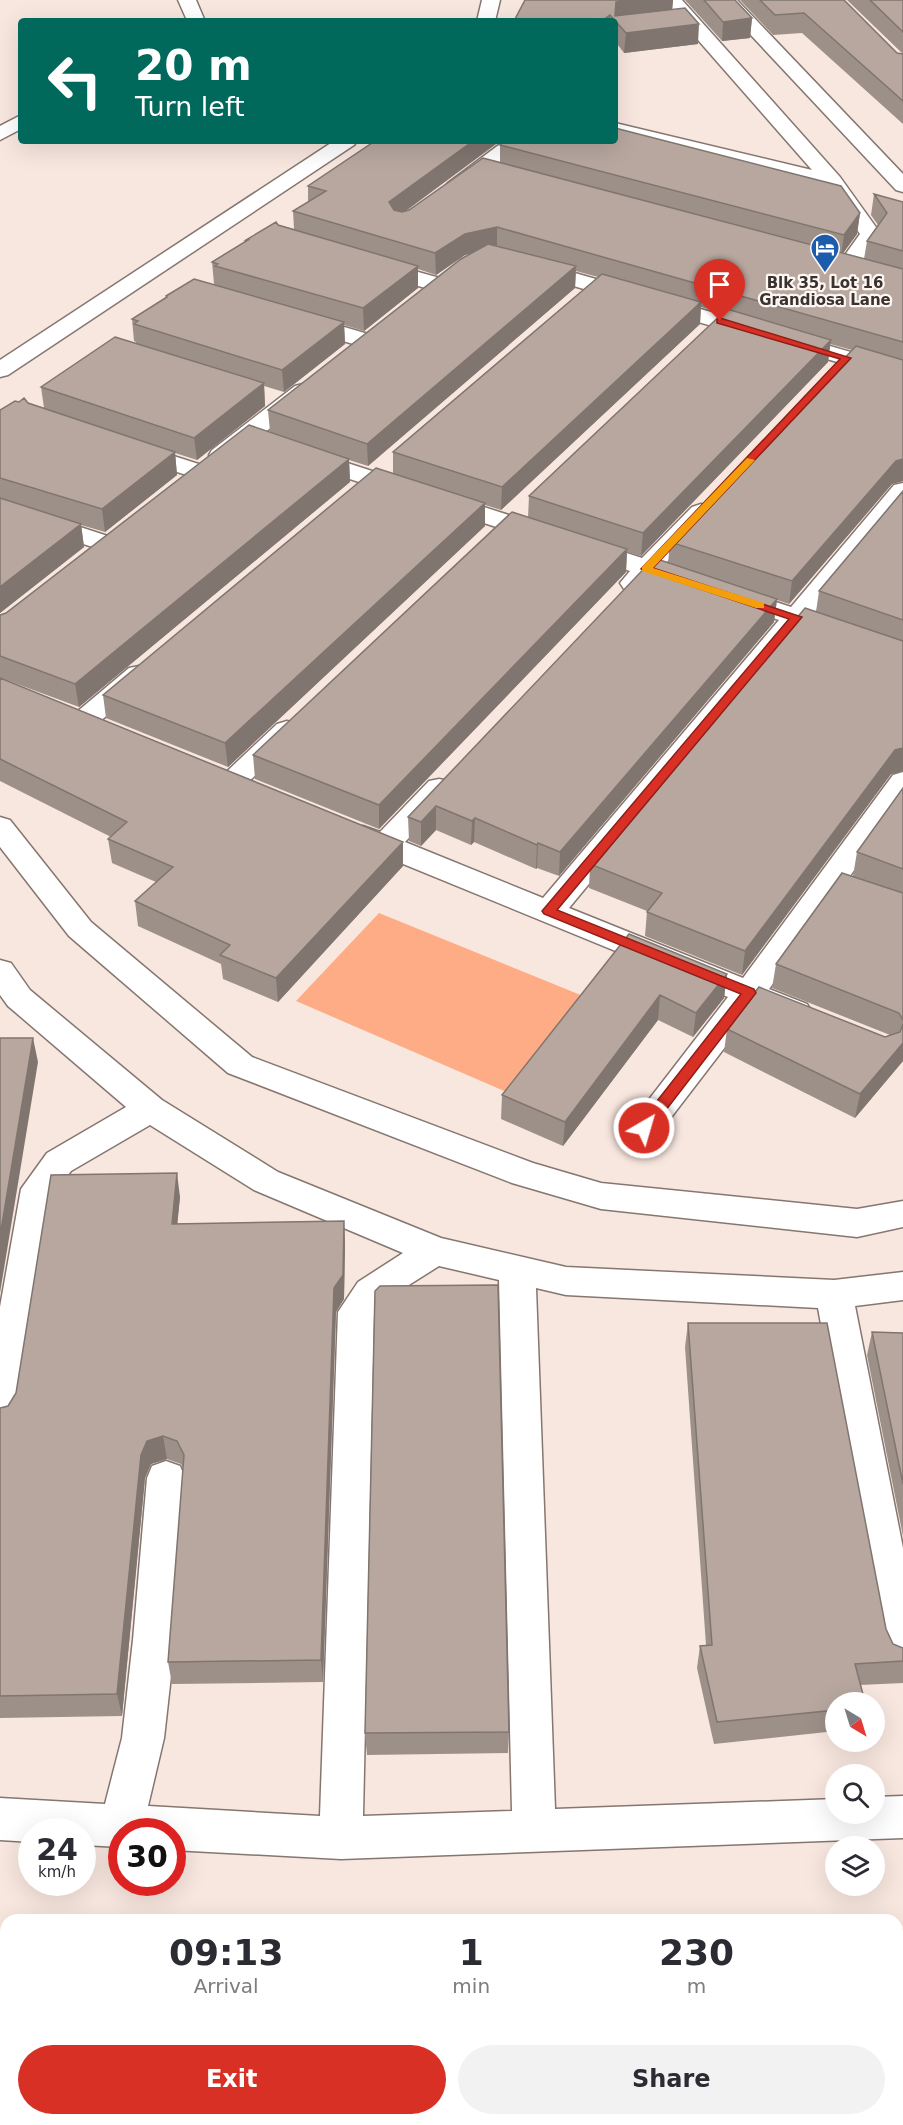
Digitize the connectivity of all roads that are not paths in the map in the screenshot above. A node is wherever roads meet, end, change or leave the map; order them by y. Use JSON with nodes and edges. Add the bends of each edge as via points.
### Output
{"nodes":[{"id":1,"x":187,"y":0,"type":"edge"},
{"id":2,"x":491,"y":0,"type":"edge"},
{"id":3,"x":672,"y":0,"type":"edge"},
{"id":4,"x":727,"y":0,"type":"edge"},
{"id":5,"x":195,"y":18,"type":"edge"},
{"id":6,"x":487,"y":18,"type":"edge"},
{"id":7,"x":688,"y":19,"type":"junction"},
{"id":8,"x":667,"y":22,"type":"edge"},
{"id":9,"x":18,"y":123,"type":"edge"},
{"id":10,"x":618,"y":130,"type":"edge"},
{"id":11,"x":0,"y":134,"type":"edge"},
{"id":12,"x":342,"y":144,"type":"edge"},
{"id":13,"x":513,"y":144,"type":"edge"},
{"id":14,"x":480,"y":169,"type":"junction"},
{"id":15,"x":503,"y":175,"type":"edge"},
{"id":16,"x":833,"y":181,"type":"junction"},
{"id":17,"x":903,"y":186,"type":"edge"},
{"id":18,"x":441,"y":197,"type":"edge"},
{"id":19,"x":353,"y":259,"type":"edge"},
{"id":20,"x":507,"y":260,"type":"edge"},
{"id":21,"x":825,"y":260,"type":"edge"},
{"id":22,"x":848,"y":266,"type":"junction"},
{"id":23,"x":870,"y":273,"type":"edge"},
{"id":24,"x":439,"y":285,"type":"edge"},
{"id":25,"x":280,"y":315,"type":"edge"},
{"id":26,"x":367,"y":341,"type":"edge"},
{"id":27,"x":0,"y":370,"type":"edge"},
{"id":28,"x":903,"y":374,"type":"edge"},
{"id":29,"x":323,"y":376,"type":"edge"},
{"id":30,"x":108,"y":441,"type":"edge"},
{"id":31,"x":265,"y":442,"type":"junction"},
{"id":32,"x":903,"y":490,"type":"edge"},
{"id":33,"x":718,"y":493,"type":"edge"},
{"id":34,"x":0,"y":508,"type":"edge"},
{"id":35,"x":108,"y":544,"type":"edge"},
{"id":36,"x":646,"y":569,"type":"junction"},
{"id":37,"x":614,"y":603,"type":"edge"},
{"id":38,"x":796,"y":617,"type":"junction"},
{"id":39,"x":903,"y":656,"type":"edge"},
{"id":40,"x":154,"y":661,"type":"edge"},
{"id":41,"x":300,"y":717,"type":"edge"},
{"id":42,"x":114,"y":735,"type":"edge"},
{"id":43,"x":459,"y":768,"type":"edge"},
{"id":44,"x":903,"y":781,"type":"edge"},
{"id":45,"x":232,"y":783,"type":"edge"},
{"id":46,"x":0,"y":827,"type":"edge"},
{"id":47,"x":341,"y":827,"type":"edge"},
{"id":48,"x":385,"y":845,"type":"junction"},
{"id":49,"x":830,"y":881,"type":"junction"},
{"id":50,"x":861,"y":892,"type":"edge"},
{"id":51,"x":549,"y":911,"type":"junction"},
{"id":52,"x":0,"y":971,"type":"edge"},
{"id":53,"x":749,"y":993,"type":"junction"},
{"id":54,"x":826,"y":1024,"type":"edge"},
{"id":55,"x":150,"y":1109,"type":"junction"},
{"id":56,"x":644,"y":1128,"type":"dead end"},
{"id":57,"x":903,"y":1214,"type":"edge"},
{"id":58,"x":435,"y":1251,"type":"junction"},
{"id":59,"x":517,"y":1270,"type":"junction"},
{"id":60,"x":903,"y":1286,"type":"edge"},
{"id":61,"x":834,"y":1294,"type":"junction"},
{"id":62,"x":0,"y":1416,"type":"edge"},
{"id":63,"x":166,"y":1478,"type":"dead end"},
{"id":64,"x":903,"y":1651,"type":"edge"},
{"id":65,"x":903,"y":1817,"type":"edge"},
{"id":66,"x":123,"y":1818,"type":"edge"},
{"id":67,"x":0,"y":1819,"type":"edge"},
{"id":68,"x":108,"y":1825,"type":"edge"},
{"id":69,"x":186,"y":1830,"type":"edge"},
{"id":70,"x":534,"y":1831,"type":"junction"},
{"id":71,"x":340,"y":1838,"type":"junction"}],
"edges":[{"from":1,"to":5,"type":"street"},
{"from":2,"to":6,"type":"street"},
{"from":3,"to":7,"type":"street"},
{"from":4,"to":17,"type":"street"},
{"from":7,"to":8,"type":"street"},
{"from":7,"to":16,"type":"street"},
{"from":9,"to":11,"type":"street"},
{"from":10,"to":16,"type":"street"},
{"from":12,"to":27,"type":"street"},
{"from":13,"to":14,"type":"street"},
{"from":14,"to":15,"type":"street"},
{"from":14,"to":18,"type":"street"},
{"from":16,"to":22,"type":"street","via":[[871,234]]},
{"from":19,"to":24,"type":"street"},
{"from":20,"to":28,"type":"street","via":[[586,293],[839,367]]},
{"from":21,"to":22,"type":"street"},
{"from":22,"to":23,"type":"street"},
{"from":25,"to":26,"type":"street"},
{"from":29,"to":31,"type":"street","via":[[276,400]]},
{"from":30,"to":31,"type":"street","via":[[190,480]]},
{"from":31,"to":36,"type":"street"},
{"from":32,"to":38,"type":"street"},
{"from":33,"to":36,"type":"street"},
{"from":34,"to":35,"type":"street"},
{"from":36,"to":37,"type":"street"},
{"from":36,"to":38,"type":"street"},
{"from":38,"to":39,"type":"street"},
{"from":38,"to":51,"type":"street"},
{"from":40,"to":42,"type":"street","via":[[72,718]]},
{"from":41,"to":45,"type":"street"},
{"from":43,"to":48,"type":"street"},
{"from":44,"to":49,"type":"street"},
{"from":46,"to":57,"type":"street","via":[[80,929],[240,1065],[524,1174],[602,1196],[857,1223]]},
{"from":47,"to":48,"type":"street"},
{"from":48,"to":51,"type":"street"},
{"from":49,"to":50,"type":"street"},
{"from":49,"to":53,"type":"street"},
{"from":51,"to":53,"type":"street"},
{"from":52,"to":55,"type":"street","via":[[19,998]]},
{"from":53,"to":54,"type":"street"},
{"from":53,"to":56,"type":"street"},
{"from":55,"to":58,"type":"street","via":[[266,1181]]},
{"from":55,"to":62,"type":"street","via":[[59,1162],[38,1189]]},
{"from":58,"to":59,"type":"street"},
{"from":58,"to":71,"type":"street","via":[[381,1284],[356,1312]]},
{"from":59,"to":61,"type":"street","via":[[566,1281]]},
{"from":59,"to":70,"type":"street"},
{"from":60,"to":61,"type":"street"},
{"from":61,"to":64,"type":"street"},
{"from":63,"to":66,"type":"street","via":[[143,1738]]},
{"from":65,"to":70,"type":"street"},
{"from":67,"to":68,"type":"street"},
{"from":69,"to":71,"type":"street"},
{"from":70,"to":71,"type":"street"}]}
